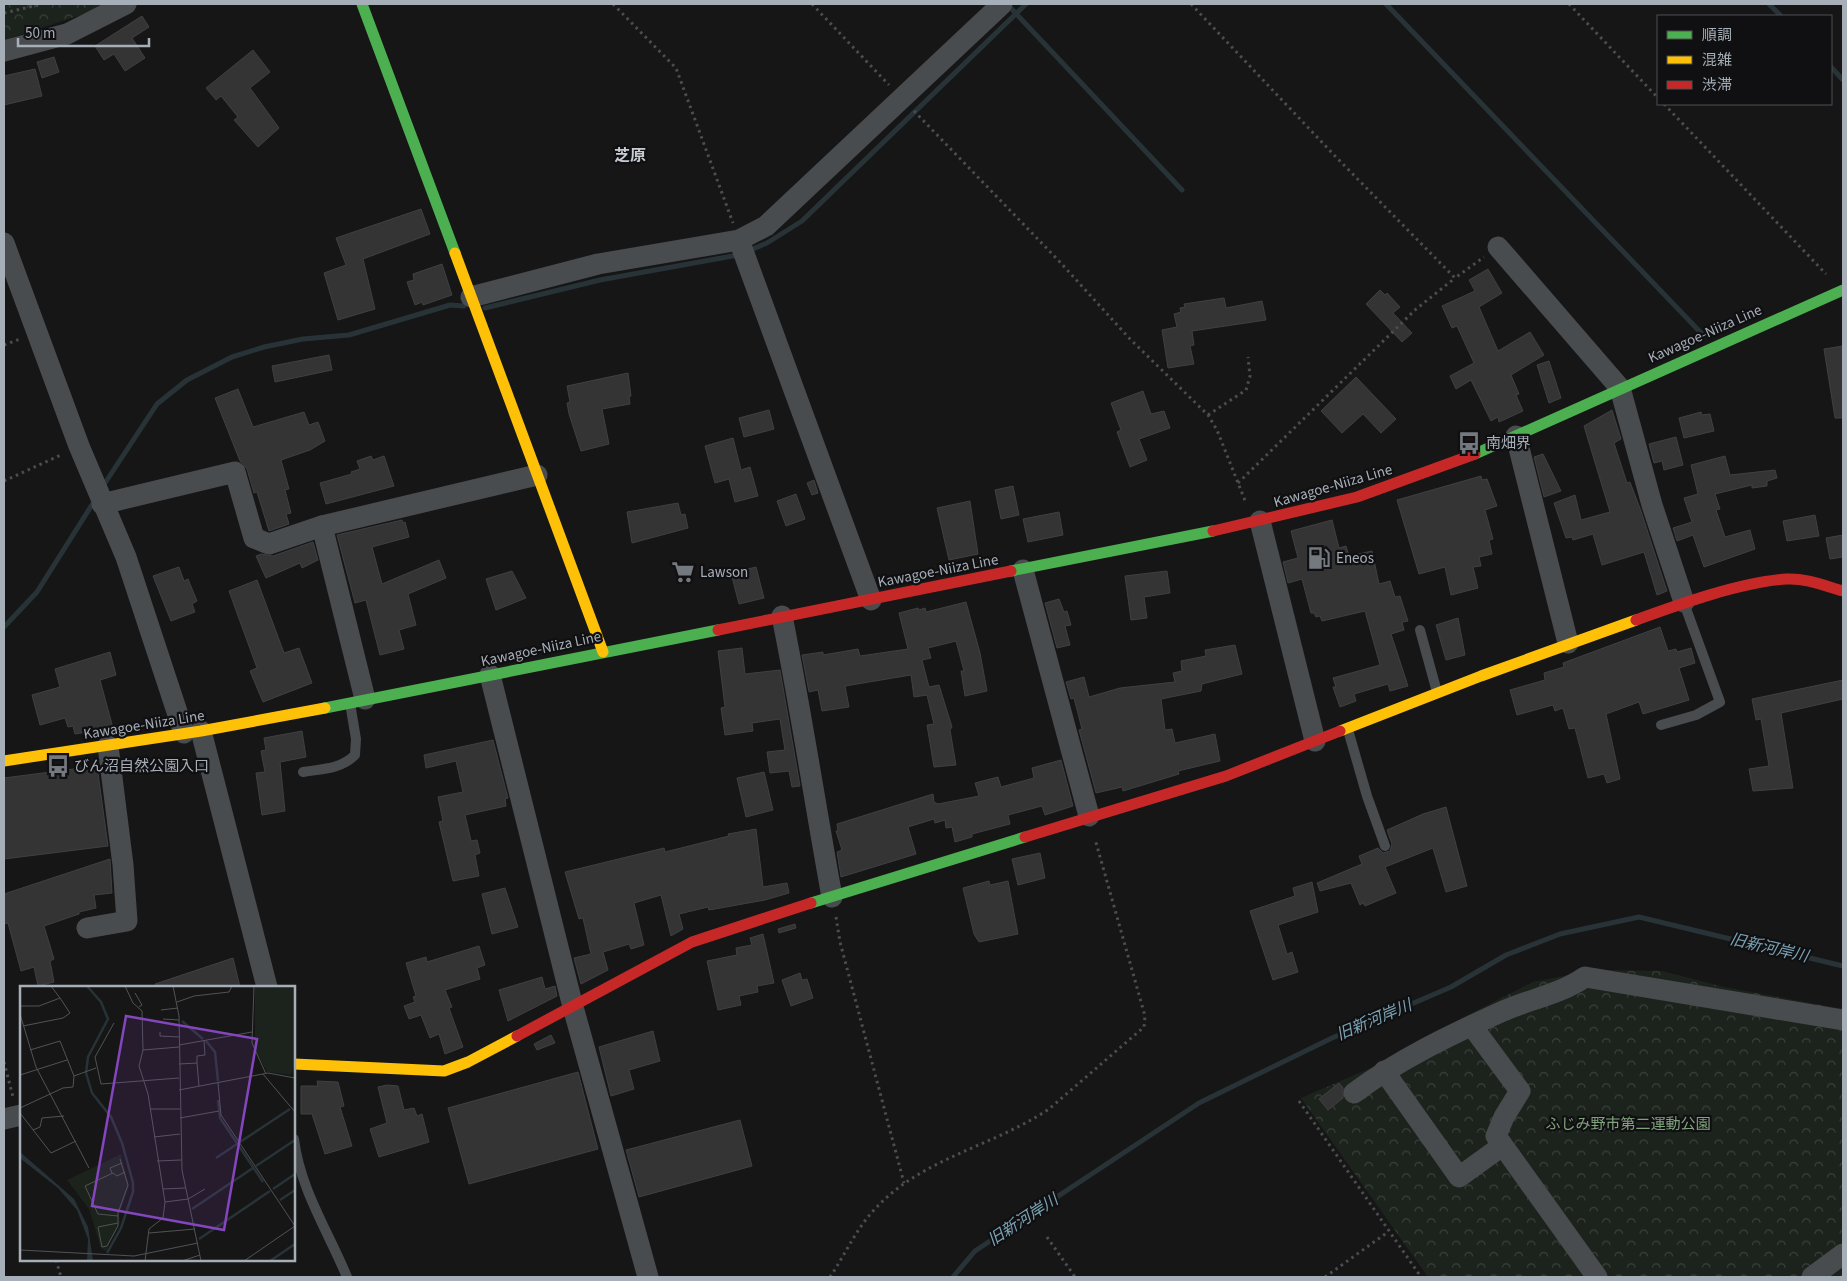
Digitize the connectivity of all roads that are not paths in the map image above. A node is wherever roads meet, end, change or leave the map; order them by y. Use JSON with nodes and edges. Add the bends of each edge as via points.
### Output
{"nodes":[{"id":1,"x":126,"y":4,"type":"edge"},
{"id":2,"x":362,"y":4,"type":"edge"},
{"id":3,"x":1002,"y":4,"type":"edge"},
{"id":4,"x":4,"y":52,"type":"edge"},
{"id":5,"x":739,"y":240,"type":"junction"},
{"id":6,"x":4,"y":243,"type":"edge"},
{"id":7,"x":1498,"y":247,"type":"road end"},
{"id":8,"x":1842,"y":291,"type":"edge"},
{"id":9,"x":471,"y":297,"type":"junction"},
{"id":10,"x":1620,"y":388,"type":"junction"},
{"id":11,"x":1516,"y":436,"type":"junction"},
{"id":12,"x":537,"y":475,"type":"junction"},
{"id":13,"x":102,"y":504,"type":"junction"},
{"id":14,"x":1256,"y":522,"type":"junction"},
{"id":15,"x":322,"y":526,"type":"junction"},
{"id":16,"x":1023,"y":570,"type":"junction"},
{"id":17,"x":1843,"y":591,"type":"edge"},
{"id":18,"x":871,"y":600,"type":"junction"},
{"id":19,"x":1684,"y":602,"type":"junction"},
{"id":20,"x":782,"y":616,"type":"junction"},
{"id":21,"x":1420,"y":630,"type":"dead end"},
{"id":22,"x":1568,"y":643,"type":"junction"},
{"id":23,"x":603,"y":652,"type":"junction"},
{"id":24,"x":490,"y":675,"type":"junction"},
{"id":25,"x":1438,"y":693,"type":"junction"},
{"id":26,"x":357,"y":701,"type":"junction"},
{"id":27,"x":1661,"y":725,"type":"dead end"},
{"id":28,"x":1348,"y":728,"type":"junction"},
{"id":29,"x":193,"y":732,"type":"junction"},
{"id":30,"x":1315,"y":741,"type":"junction"},
{"id":31,"x":108,"y":746,"type":"junction"},
{"id":32,"x":4,"y":761,"type":"edge"},
{"id":33,"x":303,"y":772,"type":"dead end"},
{"id":34,"x":1090,"y":816,"type":"junction"},
{"id":35,"x":1385,"y":846,"type":"dead end"},
{"id":36,"x":832,"y":897,"type":"junction"},
{"id":37,"x":87,"y":928,"type":"dead end"},
{"id":38,"x":267,"y":986,"type":"edge"},
{"id":39,"x":573,"y":1007,"type":"junction"},
{"id":40,"x":1843,"y":1020,"type":"edge"},
{"id":41,"x":1472,"y":1026,"type":"junction"},
{"id":42,"x":295,"y":1064,"type":"edge"},
{"id":43,"x":1384,"y":1071,"type":"junction"},
{"id":44,"x":1354,"y":1093,"type":"dead end"},
{"id":45,"x":1502,"y":1146,"type":"junction"},
{"id":46,"x":295,"y":1147,"type":"edge"},
{"id":47,"x":1843,"y":1254,"type":"edge"},
{"id":48,"x":348,"y":1277,"type":"edge"},
{"id":49,"x":648,"y":1277,"type":"edge"},
{"id":50,"x":1597,"y":1277,"type":"edge"},
{"id":51,"x":1812,"y":1277,"type":"edge"}],
"edges":[{"from":1,"to":4,"type":"street","via":[[67,34]]},
{"from":2,"to":9,"type":"street"},
{"from":3,"to":5,"type":"street","via":[[776,219]]},
{"from":5,"to":9,"type":"street","via":[[598,264]]},
{"from":5,"to":18,"type":"street"},
{"from":6,"to":13,"type":"street"},
{"from":7,"to":10,"type":"street"},
{"from":8,"to":10,"type":"street","name":"Kawagoe-Niiza Line"},
{"from":9,"to":12,"type":"street"},
{"from":10,"to":11,"type":"street","name":"Kawagoe-Niiza Line"},
{"from":10,"to":19,"type":"street","via":[[1652,505]]},
{"from":11,"to":14,"type":"street","name":"Kawagoe-Niiza Line","via":[[1449,465],[1357,497]]},
{"from":11,"to":22,"type":"street"},
{"from":12,"to":15,"type":"street"},
{"from":12,"to":23,"type":"street"},
{"from":13,"to":15,"type":"street","via":[[235,472],[254,538],[269,544]]},
{"from":13,"to":29,"type":"street","via":[[126,556]]},
{"from":14,"to":16,"type":"street","name":"Kawagoe-Niiza Line"},
{"from":14,"to":30,"type":"street"},
{"from":15,"to":26,"type":"street"},
{"from":16,"to":18,"type":"street","name":"Kawagoe-Niiza Line"},
{"from":16,"to":34,"type":"street"},
{"from":17,"to":19,"type":"street","via":[[1810,580],[1788,579]]},
{"from":18,"to":20,"type":"street","name":"Kawagoe-Niiza Line"},
{"from":19,"to":22,"type":"street"},
{"from":19,"to":27,"type":"lane","via":[[1720,702],[1696,715]]},
{"from":20,"to":23,"type":"street","name":"Kawagoe-Niiza Line"},
{"from":20,"to":36,"type":"street"},
{"from":21,"to":25,"type":"lane"},
{"from":22,"to":25,"type":"street"},
{"from":23,"to":24,"type":"street","name":"Kawagoe-Niiza Line"},
{"from":24,"to":26,"type":"street","name":"Kawagoe-Niiza Line"},
{"from":24,"to":39,"type":"street"},
{"from":25,"to":28,"type":"street"},
{"from":26,"to":29,"type":"street","name":"Kawagoe-Niiza Line"},
{"from":26,"to":33,"type":"lane","via":[[355,755],[347,763],[335,767]]},
{"from":28,"to":30,"type":"street"},
{"from":28,"to":35,"type":"lane"},
{"from":29,"to":31,"type":"street","name":"Kawagoe-Niiza Line"},
{"from":29,"to":38,"type":"street"},
{"from":30,"to":34,"type":"street","via":[[1226,776]]},
{"from":31,"to":32,"type":"street","name":"Kawagoe-Niiza Line"},
{"from":31,"to":37,"type":"street","via":[[127,922]]},
{"from":34,"to":36,"type":"street"},
{"from":36,"to":39,"type":"street","via":[[692,942]]},
{"from":39,"to":42,"type":"street","via":[[444,1072]]},
{"from":39,"to":49,"type":"street"},
{"from":40,"to":41,"type":"street","via":[[1585,977],[1570,987],[1502,1011]]},
{"from":41,"to":43,"type":"street"},
{"from":41,"to":45,"type":"street","via":[[1520,1092],[1496,1136]]},
{"from":43,"to":44,"type":"street"},
{"from":43,"to":45,"type":"street","via":[[1459,1177]]},
{"from":45,"to":50,"type":"street"},
{"from":46,"to":48,"type":"lane","via":[[305,1187]]},
{"from":47,"to":51,"type":"street"}]}
